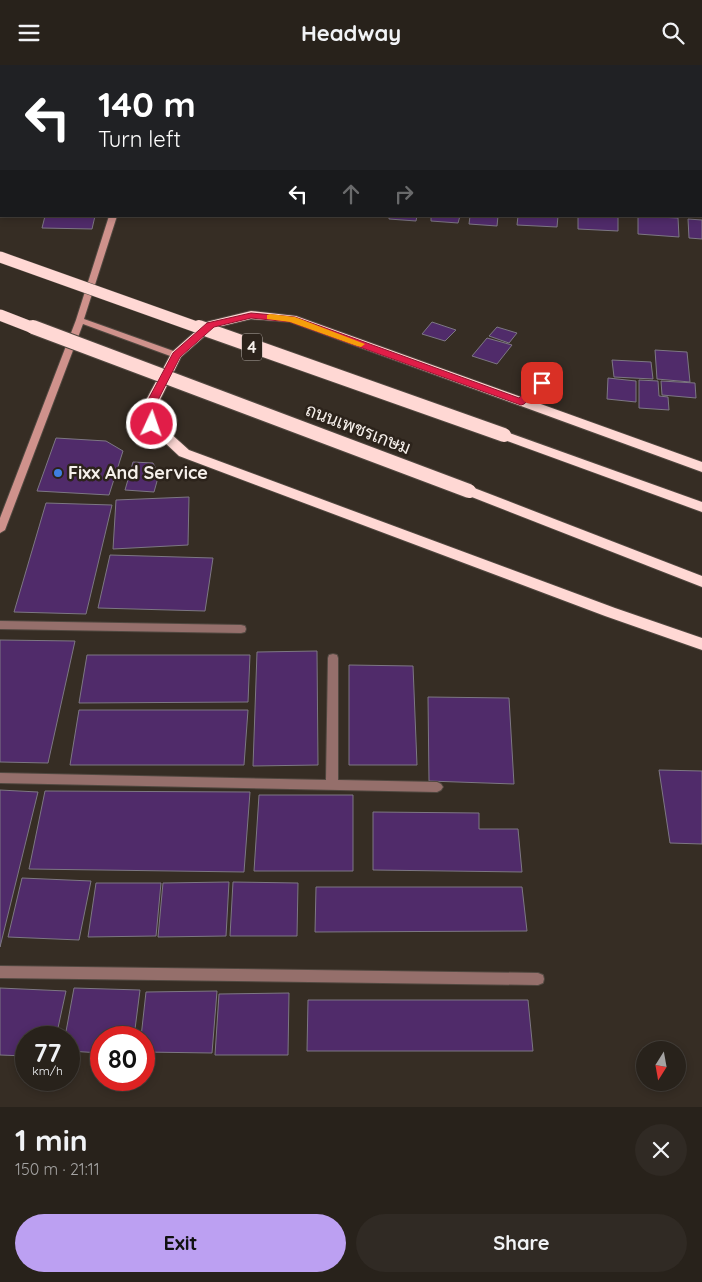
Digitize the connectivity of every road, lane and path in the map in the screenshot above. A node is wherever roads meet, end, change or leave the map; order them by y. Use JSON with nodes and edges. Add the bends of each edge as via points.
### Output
{"nodes":[{"id":1,"x":113,"y":217,"type":"edge"},
{"id":2,"x":0,"y":257,"type":"edge"},
{"id":3,"x":0,"y":315,"type":"edge"},
{"id":4,"x":80,"y":320,"type":"junction"},
{"id":5,"x":176,"y":355,"type":"junction"},
{"id":6,"x":542,"y":383,"type":"dead end"},
{"id":7,"x":521,"y":402,"type":"junction"},
{"id":8,"x":702,"y":467,"type":"edge"},
{"id":9,"x":702,"y":507,"type":"edge"},
{"id":10,"x":0,"y":530,"type":"edge"},
{"id":11,"x":702,"y":582,"type":"edge"},
{"id":12,"x":0,"y":625,"type":"edge"},
{"id":13,"x":241,"y":629,"type":"dead end"},
{"id":14,"x":702,"y":644,"type":"edge"},
{"id":15,"x":333,"y":658,"type":"dead end"},
{"id":16,"x":0,"y":778,"type":"edge"},
{"id":17,"x":332,"y":785,"type":"junction"},
{"id":18,"x":437,"y":787,"type":"dead end"},
{"id":19,"x":0,"y":972,"type":"edge"},
{"id":20,"x":538,"y":979,"type":"dead end"}],
"edges":[{"from":1,"to":4,"type":"street"},
{"from":2,"to":9,"type":"highway","number":"4","bridge":true},
{"from":3,"to":11,"type":"highway","name":"ถนนเพชรเกษม","bridge":true},
{"from":4,"to":5,"type":"street"},
{"from":4,"to":10,"type":"street"},
{"from":5,"to":7,"type":"highway","via":[[210,325],[251,315],[292,319]]},
{"from":5,"to":14,"type":"highway","via":[[153,400],[152,424],[184,453]]},
{"from":6,"to":7,"type":"street"},
{"from":7,"to":8,"type":"highway"},
{"from":12,"to":13,"type":"street"},
{"from":15,"to":17,"type":"street"},
{"from":16,"to":17,"type":"street"},
{"from":17,"to":18,"type":"street"},
{"from":19,"to":20,"type":"street"}]}
